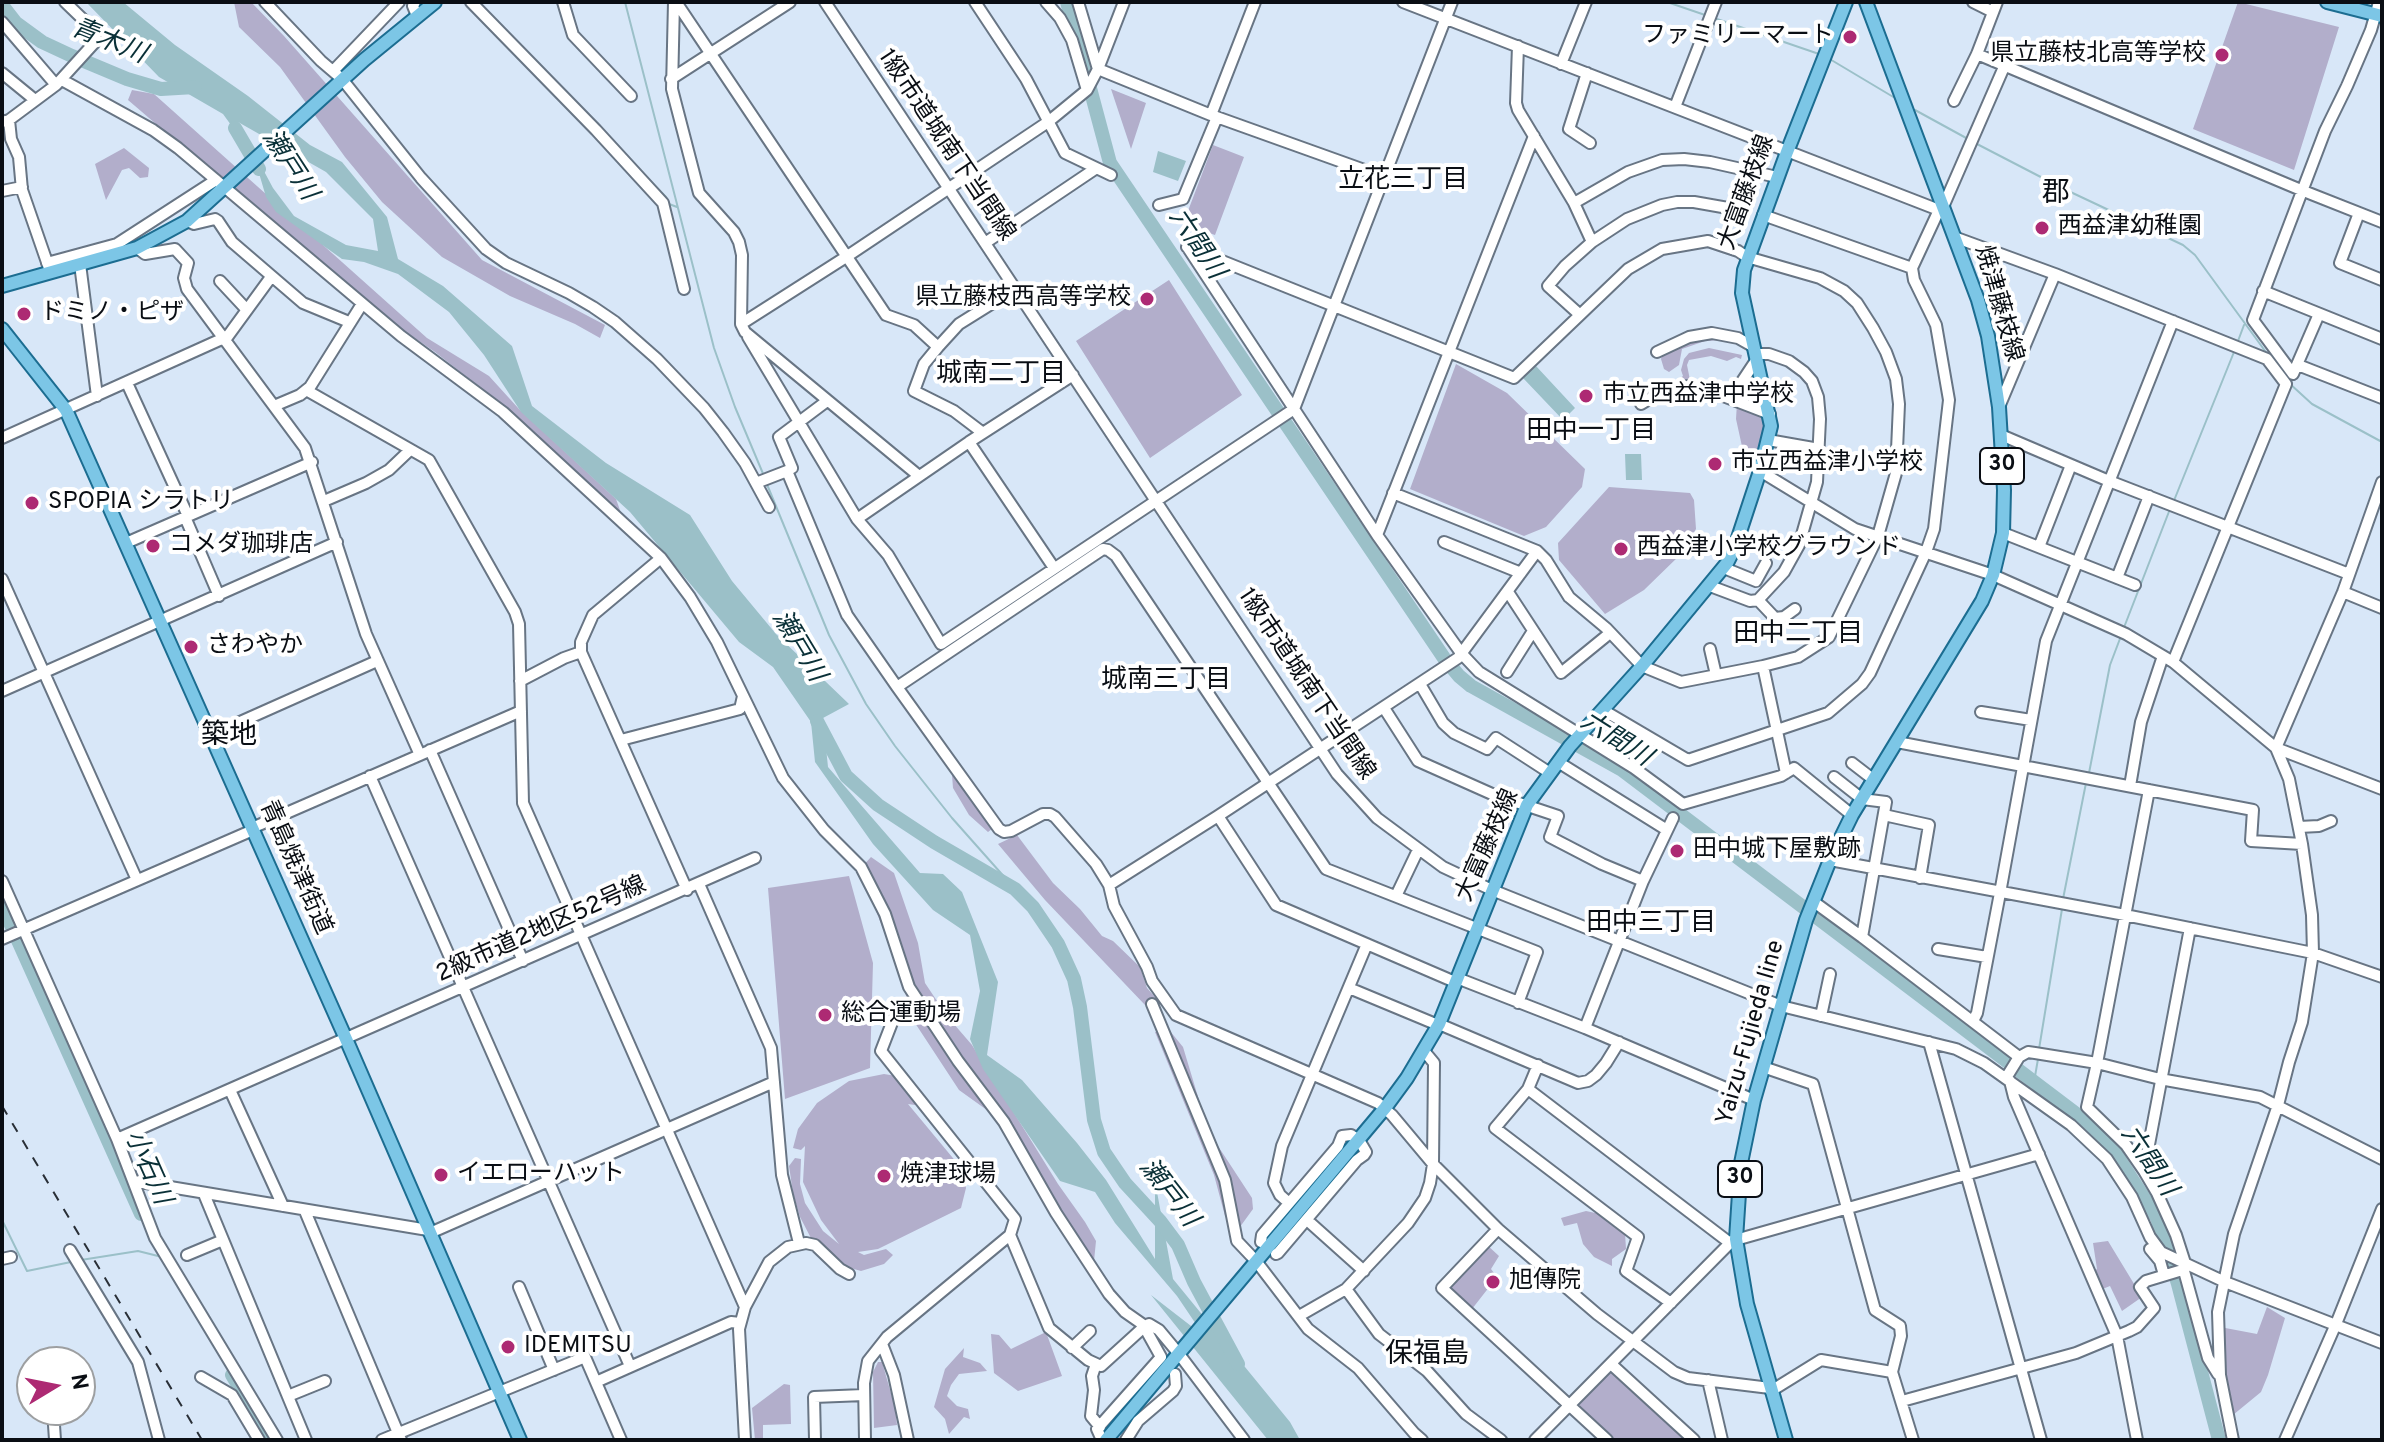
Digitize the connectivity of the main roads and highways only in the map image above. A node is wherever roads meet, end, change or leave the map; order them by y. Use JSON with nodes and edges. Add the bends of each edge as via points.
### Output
{"nodes":[{"id":1,"x":435,"y":2,"type":"edge"},
{"id":2,"x":1846,"y":2,"type":"edge"},
{"id":3,"x":1866,"y":2,"type":"edge"},
{"id":4,"x":2327,"y":2,"type":"edge"},
{"id":5,"x":2378,"y":11,"type":"edge"},
{"id":6,"x":2,"y":286,"type":"edge"},
{"id":7,"x":2,"y":329,"type":"edge"},
{"id":8,"x":1806,"y":920,"type":"joint"},
{"id":9,"x":520,"y":1440,"type":"edge"},
{"id":10,"x":1106,"y":1440,"type":"edge"},
{"id":11,"x":1786,"y":1440,"type":"edge"}],
"edges":[{"from":1,"to":6,"type":"main road","via":[[338,75],[187,221],[137,248],[49,268]]},
{"from":2,"to":10,"type":"main road","name":"大富藤枝線","via":[[1747,257],[1742,293],[1771,426],[1735,547],[1710,586],[1576,740],[1527,805],[1438,1024],[1385,1108]]},
{"from":3,"to":8,"type":"main road","name":"焼津藤枝線","number":"30","via":[[1988,336],[1999,407],[2003,533],[1982,601],[1852,815]]},
{"from":4,"to":5,"type":"main road"},
{"from":7,"to":9,"type":"main road","name":"青島焼津街道","via":[[66,410]]},
{"from":8,"to":11,"type":"main road","name":"Yaizu-Fujieda line","number":"30","via":[[1754,1100],[1733,1241]]}]}
